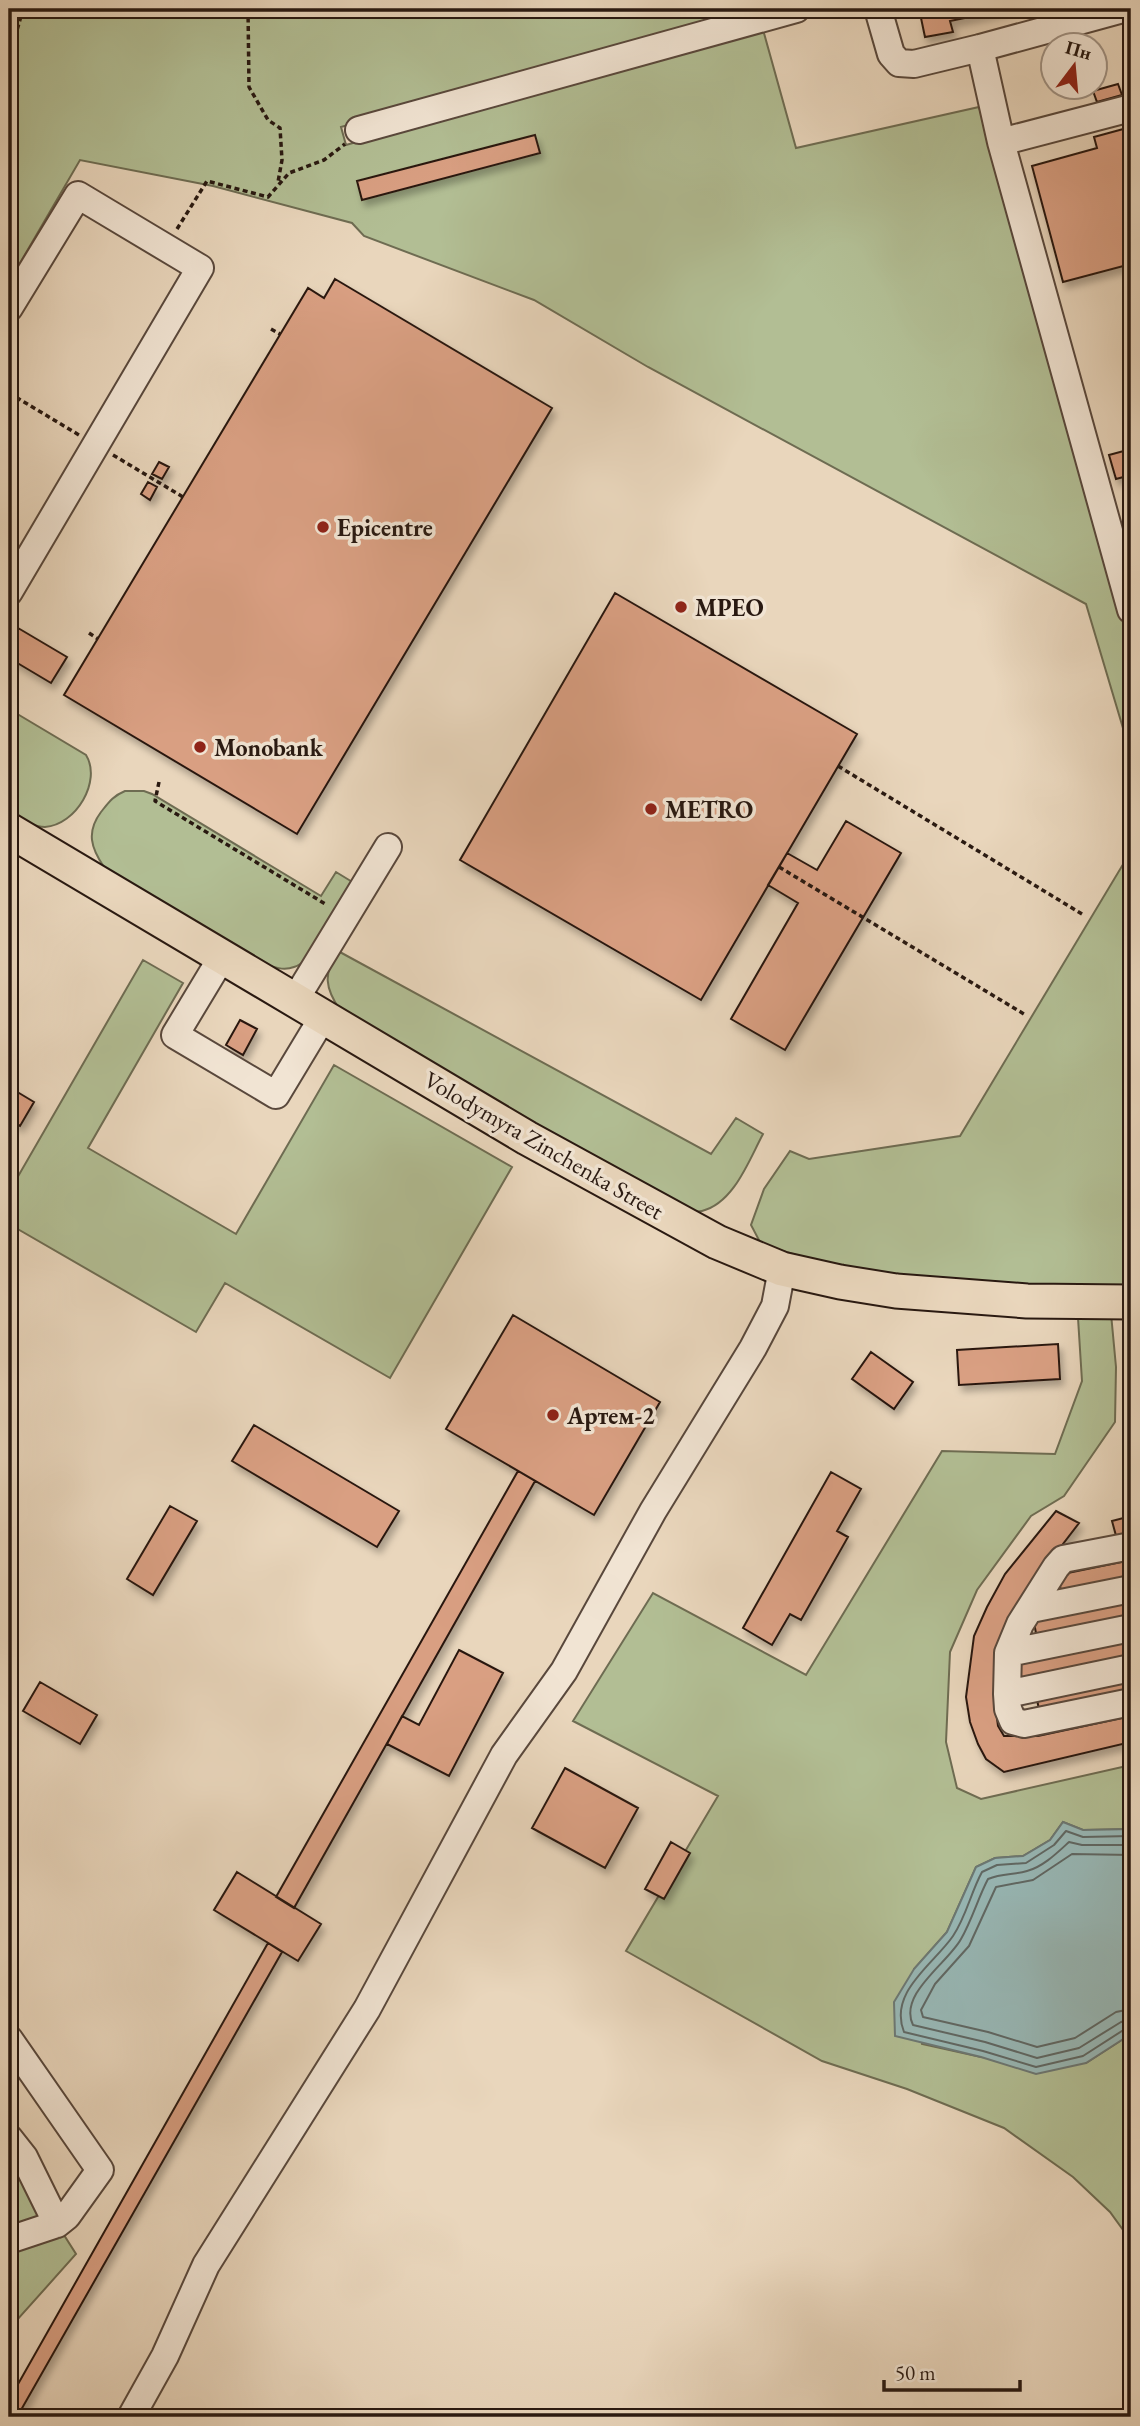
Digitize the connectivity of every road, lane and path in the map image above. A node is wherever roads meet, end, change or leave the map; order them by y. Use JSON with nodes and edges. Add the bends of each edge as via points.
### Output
{"nodes":[{"id":1,"x":23,"y":9,"type":"edge"},
{"id":2,"x":248,"y":9,"type":"edge"},
{"id":3,"x":796,"y":9,"type":"edge"},
{"id":4,"x":878,"y":9,"type":"edge"},
{"id":5,"x":1123,"y":9,"type":"edge"},
{"id":6,"x":9,"y":44,"type":"edge"},
{"id":7,"x":980,"y":48,"type":"junction"},
{"id":8,"x":1131,"y":108,"type":"edge"},
{"id":9,"x":359,"y":131,"type":"joint"},
{"id":10,"x":1001,"y":142,"type":"junction"},
{"id":11,"x":277,"y":184,"type":"junction"},
{"id":12,"x":166,"y":248,"type":"junction"},
{"id":13,"x":9,"y":308,"type":"edge"},
{"id":14,"x":271,"y":329,"type":"dead end"},
{"id":15,"x":280,"y":334,"type":"dead end"},
{"id":16,"x":9,"y":592,"type":"edge"},
{"id":17,"x":1131,"y":610,"type":"edge"},
{"id":18,"x":89,"y":633,"type":"dead end"},
{"id":19,"x":98,"y":639,"type":"dead end"},
{"id":20,"x":838,"y":766,"type":"dead end"},
{"id":21,"x":159,"y":782,"type":"dead end"},
{"id":22,"x":9,"y":830,"type":"edge"},
{"id":23,"x":388,"y":847,"type":"dead end"},
{"id":24,"x":779,"y":867,"type":"dead end"},
{"id":25,"x":1082,"y":914,"type":"dead end"},
{"id":26,"x":346,"y":916,"type":"junction"},
{"id":27,"x":222,"y":957,"type":"junction"},
{"id":28,"x":295,"y":1000,"type":"junction"},
{"id":29,"x":1024,"y":1014,"type":"dead end"},
{"id":30,"x":323,"y":1017,"type":"junction"},
{"id":31,"x":782,"y":1269,"type":"junction"},
{"id":32,"x":1131,"y":1302,"type":"edge"},
{"id":33,"x":1131,"y":1545,"type":"edge"},
{"id":34,"x":1131,"y":1589,"type":"edge"},
{"id":35,"x":1031,"y":1609,"type":"junction"},
{"id":36,"x":1131,"y":1628,"type":"edge"},
{"id":37,"x":1008,"y":1653,"type":"junction"},
{"id":38,"x":1131,"y":1668,"type":"edge"},
{"id":39,"x":1007,"y":1694,"type":"junction"},
{"id":40,"x":1131,"y":1702,"type":"edge"},
{"id":41,"x":9,"y":2039,"type":"edge"},
{"id":42,"x":9,"y":2138,"type":"edge"},
{"id":43,"x":57,"y":2224,"type":"junction"},
{"id":44,"x":9,"y":2240,"type":"edge"},
{"id":45,"x":131,"y":2417,"type":"edge"}],
"edges":[{"from":1,"to":6,"type":"path"},
{"from":2,"to":11,"type":"path","via":[[248,87],[268,120],[280,128],[282,160]]},
{"from":3,"to":9,"type":"lane"},
{"from":4,"to":7,"type":"lane","via":[[891,54],[899,63],[914,64]]},
{"from":5,"to":7,"type":"lane"},
{"from":7,"to":10,"type":"lane"},
{"from":8,"to":10,"type":"lane"},
{"from":9,"to":11,"type":"path","via":[[337,152],[289,173]]},
{"from":10,"to":17,"type":"lane"},
{"from":11,"to":12,"type":"path","via":[[268,197],[207,181]]},
{"from":12,"to":13,"type":"lane","via":[[78,195]]},
{"from":12,"to":16,"type":"lane","via":[[201,268]]},
{"from":14,"to":15,"type":"path"},
{"from":18,"to":19,"type":"path"},
{"from":20,"to":25,"type":"path"},
{"from":21,"to":26,"type":"path","via":[[155,802]]},
{"from":22,"to":27,"type":"main road","name":"Volodymyra Zinchenka Street"},
{"from":23,"to":26,"type":"lane"},
{"from":24,"to":29,"type":"path"},
{"from":26,"to":28,"type":"lane"},
{"from":27,"to":28,"type":"main road","name":"Volodymyra Zinchenka Street"},
{"from":27,"to":30,"type":"lane","via":[[175,1035],[276,1095]]},
{"from":28,"to":30,"type":"main road","name":"Volodymyra Zinchenka Street"},
{"from":30,"to":31,"type":"main road","name":"Volodymyra Zinchenka Street","via":[[527,1138],[717,1242]]},
{"from":31,"to":32,"type":"main road","name":"Volodymyra Zinchenka Street","via":[[896,1291],[1027,1301]]},
{"from":31,"to":45,"type":"lane","via":[[775,1306],[752,1348],[653,1511],[564,1671],[505,1755],[367,2008],[206,2265]]},
{"from":33,"to":35,"type":"lane","via":[[1063,1559]]},
{"from":34,"to":35,"type":"lane"},
{"from":35,"to":37,"type":"lane"},
{"from":36,"to":37,"type":"lane"},
{"from":37,"to":39,"type":"lane"},
{"from":38,"to":39,"type":"lane"},
{"from":39,"to":40,"type":"lane","via":[[1013,1721],[1024,1724]]},
{"from":41,"to":43,"type":"lane","via":[[100,2170]]},
{"from":42,"to":43,"type":"lane","via":[[24,2157]]},
{"from":43,"to":44,"type":"lane"}]}
